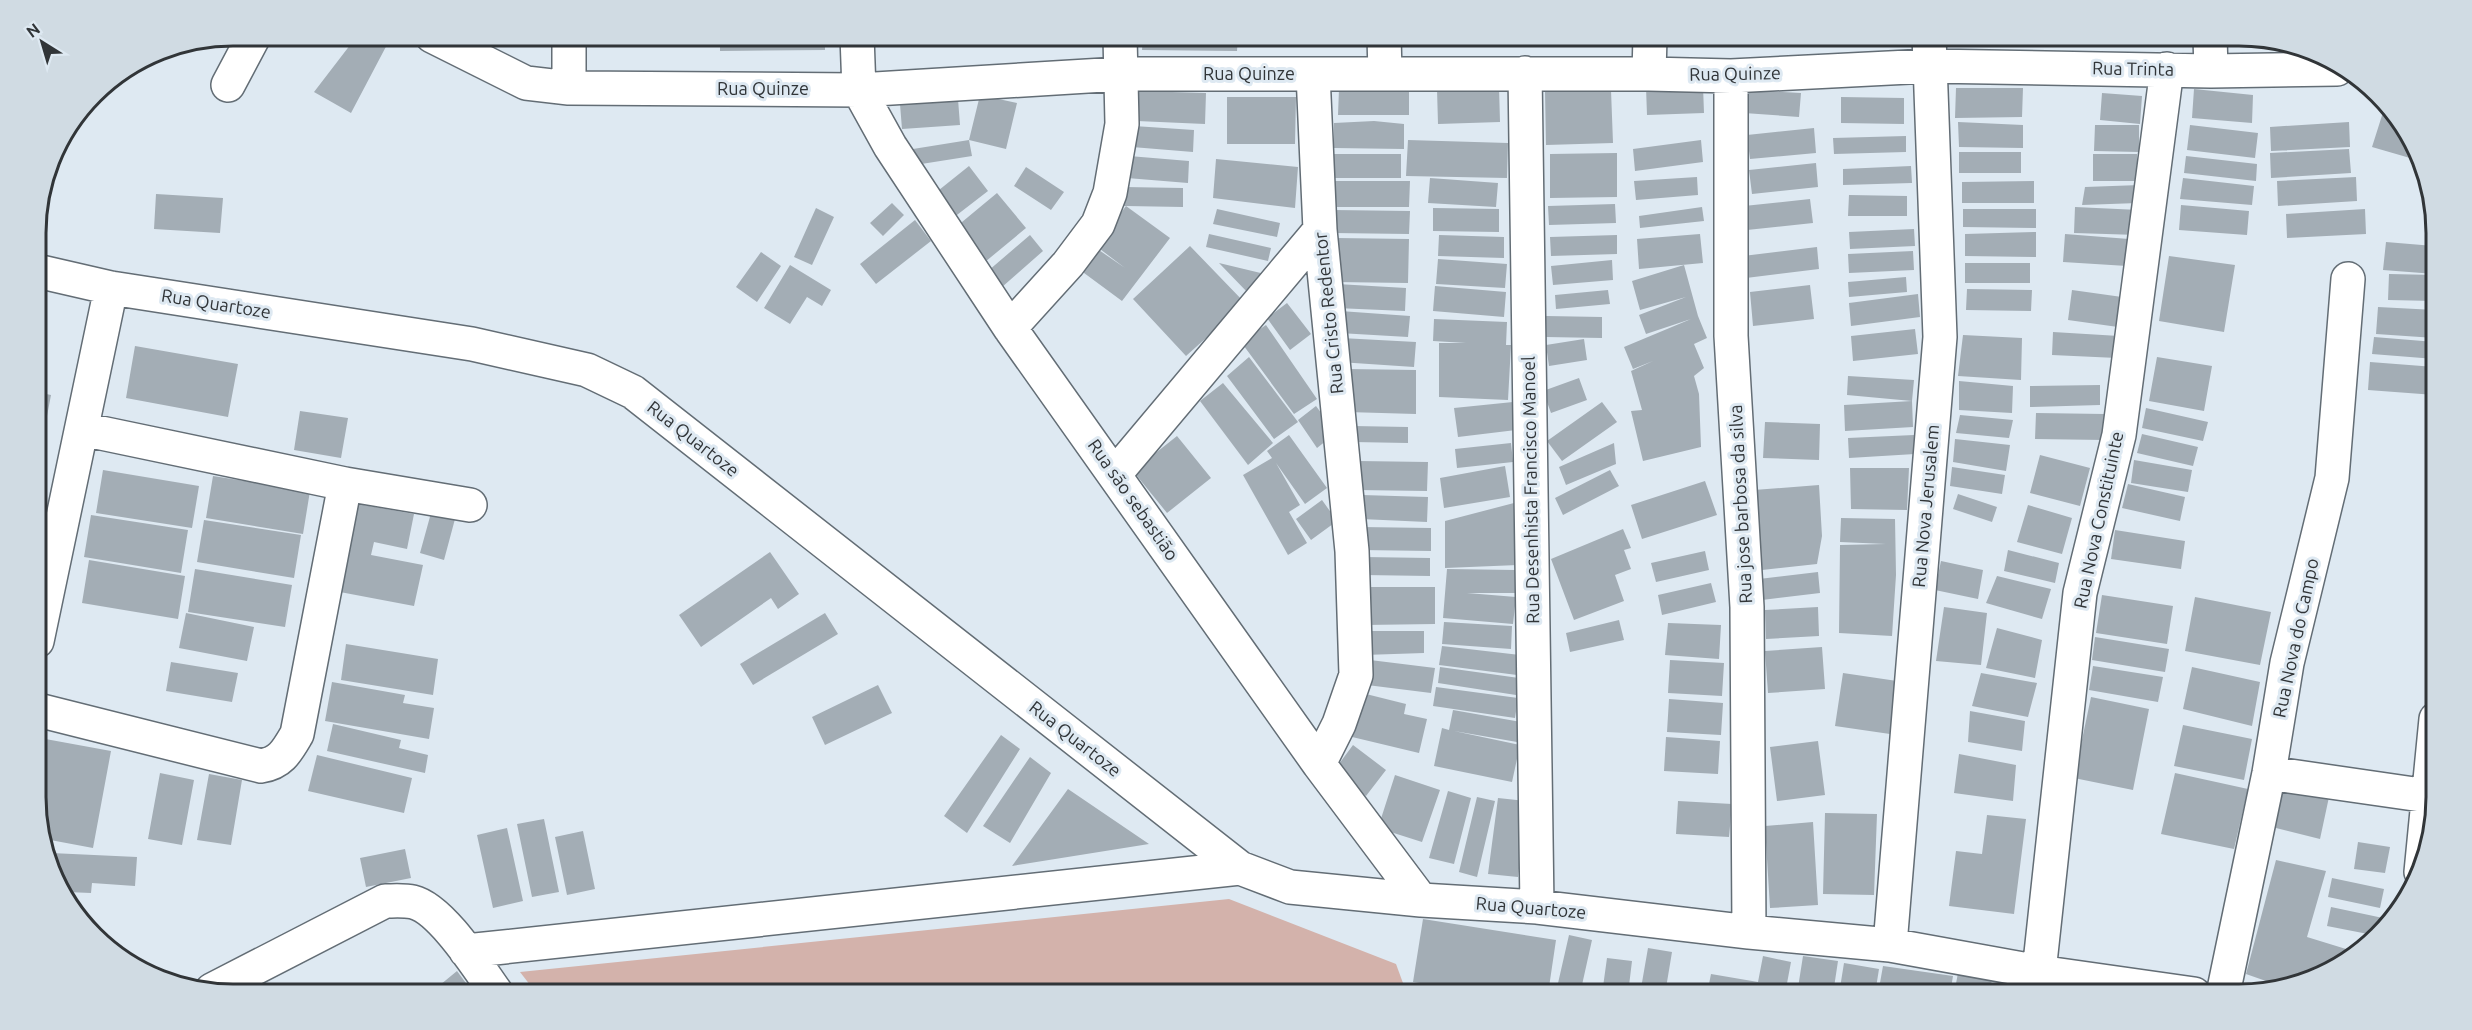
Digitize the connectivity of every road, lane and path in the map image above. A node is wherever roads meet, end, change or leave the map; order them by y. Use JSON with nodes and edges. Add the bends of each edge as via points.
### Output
{"nodes":[{"id":1,"x":249,"y":46,"type":"edge"},
{"id":2,"x":452,"y":46,"type":"edge"},
{"id":3,"x":569,"y":46,"type":"edge"},
{"id":4,"x":857,"y":46,"type":"edge"},
{"id":5,"x":1120,"y":46,"type":"edge"},
{"id":6,"x":1384,"y":46,"type":"edge"},
{"id":7,"x":1650,"y":46,"type":"edge"},
{"id":8,"x":2210,"y":46,"type":"edge"},
{"id":9,"x":1929,"y":51,"type":"edge"},
{"id":10,"x":2167,"y":69,"type":"junction"},
{"id":11,"x":2327,"y":69,"type":"edge"},
{"id":12,"x":2211,"y":71,"type":"junction"},
{"id":13,"x":1120,"y":74,"type":"junction"},
{"id":14,"x":1313,"y":74,"type":"junction"},
{"id":15,"x":1385,"y":74,"type":"junction"},
{"id":16,"x":1524,"y":74,"type":"junction"},
{"id":17,"x":1649,"y":74,"type":"junction"},
{"id":18,"x":1731,"y":76,"type":"junction"},
{"id":19,"x":228,"y":85,"type":"dead end"},
{"id":20,"x":569,"y":88,"type":"junction"},
{"id":21,"x":859,"y":90,"type":"junction"},
{"id":22,"x":1320,"y":230,"type":"junction"},
{"id":23,"x":47,"y":273,"type":"edge"},
{"id":24,"x":2348,"y":279,"type":"dead end"},
{"id":25,"x":111,"y":288,"type":"junction"},
{"id":26,"x":1010,"y":328,"type":"junction"},
{"id":27,"x":82,"y":429,"type":"junction"},
{"id":28,"x":1115,"y":474,"type":"junction"},
{"id":29,"x":345,"y":484,"type":"junction"},
{"id":30,"x":470,"y":505,"type":"dead end"},
{"id":31,"x":46,"y":597,"type":"edge"},
{"id":32,"x":46,"y":712,"type":"edge"},
{"id":33,"x":1319,"y":764,"type":"junction"},
{"id":34,"x":2269,"y":773,"type":"junction"},
{"id":35,"x":2426,"y":796,"type":"edge"},
{"id":36,"x":1240,"y":868,"type":"junction"},
{"id":37,"x":1421,"y":900,"type":"junction"},
{"id":38,"x":1537,"y":907,"type":"junction"},
{"id":39,"x":1749,"y":932,"type":"junction"},
{"id":40,"x":1890,"y":945,"type":"junction"},
{"id":41,"x":466,"y":951,"type":"junction"},
{"id":42,"x":2039,"y":972,"type":"junction"},
{"id":43,"x":225,"y":983,"type":"edge"},
{"id":44,"x":2116,"y":983,"type":"edge"},
{"id":45,"x":2225,"y":983,"type":"edge"},
{"id":46,"x":490,"y":984,"type":"edge"}],
"edges":[{"from":1,"to":19,"type":"street"},
{"from":2,"to":20,"type":"street","via":[[526,84]]},
{"from":3,"to":20,"type":"street"},
{"from":4,"to":21,"type":"street"},
{"from":5,"to":13,"type":"street"},
{"from":6,"to":15,"type":"street"},
{"from":7,"to":17,"type":"street"},
{"from":8,"to":12,"type":"street"},
{"from":9,"to":10,"type":"street","name":"Rua Trinta"},
{"from":9,"to":18,"type":"street","name":"Rua Quinze"},
{"from":9,"to":40,"type":"street","name":"Rua Nova Jerusalem","via":[[1940,337]]},
{"from":10,"to":12,"type":"street","name":"Rua Trinta"},
{"from":10,"to":42,"type":"street","name":"Rua Nova Constituinte","via":[[2119,435],[2080,593]]},
{"from":11,"to":12,"type":"street","name":"Rua Trinta"},
{"from":13,"to":14,"type":"street","name":"Rua Quinze"},
{"from":13,"to":21,"type":"street","name":"Rua Quinze"},
{"from":13,"to":26,"type":"street","via":[[1122,124],[1110,192],[1098,224]]},
{"from":14,"to":15,"type":"street","name":"Rua Quinze"},
{"from":14,"to":22,"type":"street","name":"Rua Cristo Redentor"},
{"from":15,"to":16,"type":"street","name":"Rua Quinze"},
{"from":16,"to":17,"type":"street","name":"Rua Quinze"},
{"from":16,"to":38,"type":"street","name":"Rua Desenhista Francisco Manoel"},
{"from":17,"to":18,"type":"street","name":"Rua Quinze"},
{"from":18,"to":39,"type":"street","name":"Rua jose barbosa da silva","via":[[1731,336],[1747,607]]},
{"from":20,"to":21,"type":"street","name":"Rua Quinze"},
{"from":21,"to":26,"type":"street","name":"Rua são sebastião","via":[[890,146]]},
{"from":22,"to":28,"type":"street"},
{"from":22,"to":33,"type":"street","name":"Rua Cristo Redentor","via":[[1352,551],[1356,675],[1339,724]]},
{"from":23,"to":25,"type":"street","name":"Rua Quartoze"},
{"from":24,"to":34,"type":"street","name":"Rua Nova do Campo","via":[[2332,478],[2287,663]]},
{"from":25,"to":27,"type":"street"},
{"from":25,"to":36,"type":"street","name":"Rua Quartoze","via":[[472,344],[587,370],[606,378],[633,392]]},
{"from":26,"to":28,"type":"street","name":"Rua são sebastião"},
{"from":27,"to":29,"type":"street"},
{"from":27,"to":31,"type":"street"},
{"from":28,"to":33,"type":"street","name":"Rua são sebastião"},
{"from":29,"to":30,"type":"street"},
{"from":29,"to":32,"type":"street","via":[[297,734],[285,755],[273,764],[261,766]]},
{"from":33,"to":37,"type":"street","name":"Rua são sebastião"},
{"from":34,"to":35,"type":"street"},
{"from":34,"to":45,"type":"street","name":"Rua Nova do Campo"},
{"from":36,"to":37,"type":"street","name":"Rua Quartoze","via":[[1290,887]]},
{"from":36,"to":41,"type":"street"},
{"from":37,"to":38,"type":"street","name":"Rua Quartoze"},
{"from":38,"to":39,"type":"street","name":"Rua Quartoze"},
{"from":39,"to":40,"type":"street","name":"Rua Quartoze"},
{"from":40,"to":42,"type":"street","name":"Rua Quartoze"},
{"from":41,"to":43,"type":"street","via":[[432,910],[413,902],[384,901]]},
{"from":41,"to":46,"type":"street"},
{"from":42,"to":44,"type":"street","name":"Rua Quartoze"}]}
